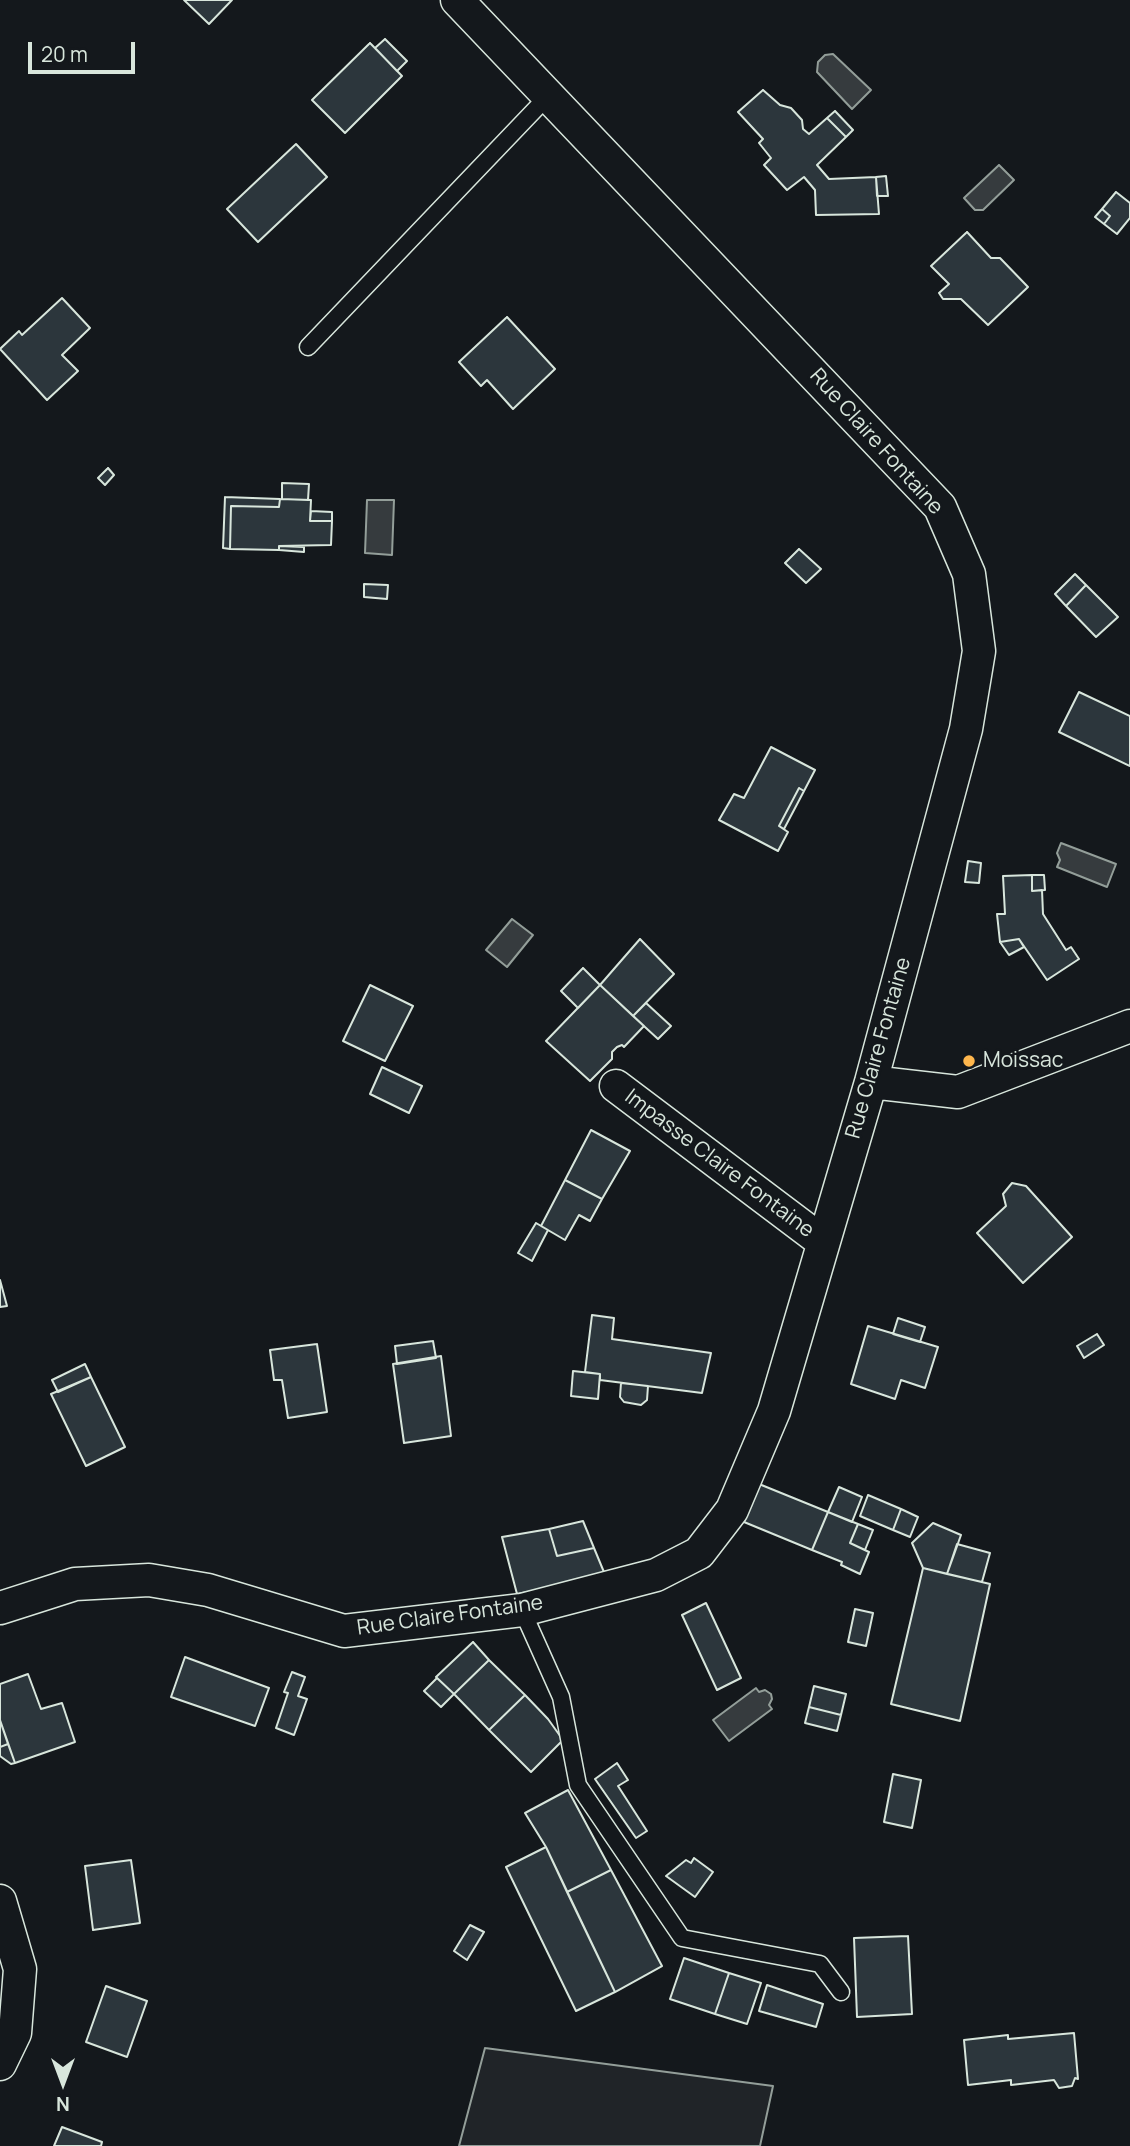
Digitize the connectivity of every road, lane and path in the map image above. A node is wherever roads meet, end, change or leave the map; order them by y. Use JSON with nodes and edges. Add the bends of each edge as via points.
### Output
{"nodes":[{"id":1,"x":457,"y":0,"type":"edge"},
{"id":2,"x":548,"y":96,"type":"junction"},
{"id":3,"x":308,"y":347,"type":"dead end"},
{"id":4,"x":1130,"y":1026,"type":"edge"},
{"id":5,"x":871,"y":1082,"type":"junction"},
{"id":6,"x":616,"y":1086,"type":"dead end"},
{"id":7,"x":823,"y":1242,"type":"junction"},
{"id":8,"x":0,"y":1608,"type":"edge"},
{"id":9,"x":522,"y":1610,"type":"junction"},
{"id":10,"x":0,"y":1901,"type":"edge"},
{"id":11,"x":841,"y":1992,"type":"dead end"},
{"id":12,"x":0,"y":2064,"type":"edge"}],
"edges":[{"from":1,"to":2,"type":"street","name":"Rue Claire Fontaine"},
{"from":2,"to":3,"type":"lane"},
{"from":2,"to":5,"type":"street","name":"Rue Claire Fontaine","via":[[940,507],[969,573],[979,651],[966,729]]},
{"from":4,"to":5,"type":"street","via":[[958,1092]]},
{"from":5,"to":7,"type":"street","name":"Rue Claire Fontaine"},
{"from":6,"to":7,"type":"street","name":"Impasse Claire Fontaine"},
{"from":7,"to":9,"type":"street","name":"Rue Claire Fontaine","via":[[774,1411],[732,1510],[699,1553],[656,1575]]},
{"from":8,"to":9,"type":"street","name":"Rue Claire Fontaine","via":[[75,1584],[149,1580],[208,1590],[344,1631]]},
{"from":9,"to":11,"type":"lane","via":[[561,1697],[578,1785],[682,1938],[820,1964]]},
{"from":10,"to":12,"type":"street","via":[[20,1969],[15,2033]]}]}
